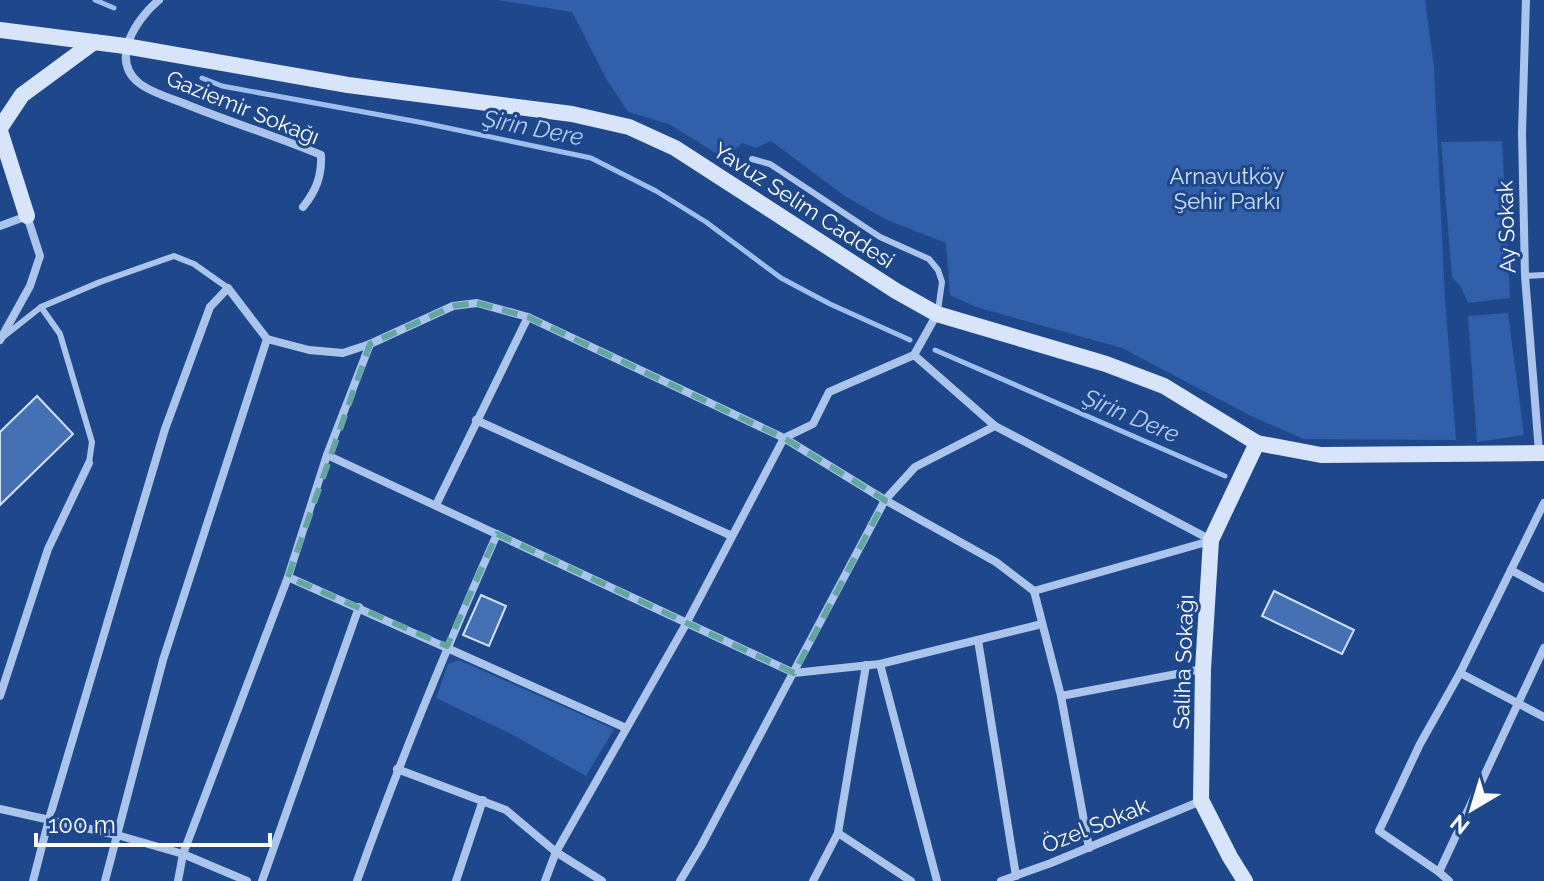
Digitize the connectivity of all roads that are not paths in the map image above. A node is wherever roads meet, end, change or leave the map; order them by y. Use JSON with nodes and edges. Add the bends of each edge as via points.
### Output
{"nodes":[{"id":1,"x":159,"y":0,"type":"edge"},
{"id":2,"x":1526,"y":0,"type":"edge"},
{"id":3,"x":0,"y":33,"type":"edge"},
{"id":4,"x":94,"y":42,"type":"junction"},
{"id":5,"x":125,"y":46,"type":"junction"},
{"id":6,"x":0,"y":129,"type":"edge"},
{"id":7,"x":752,"y":159,"type":"dead end"},
{"id":8,"x":303,"y":207,"type":"dead end"},
{"id":9,"x":27,"y":216,"type":"junction"},
{"id":10,"x":0,"y":226,"type":"edge"},
{"id":11,"x":1544,"y":275,"type":"edge"},
{"id":12,"x":1525,"y":276,"type":"junction"},
{"id":13,"x":228,"y":288,"type":"junction"},
{"id":14,"x":41,"y":307,"type":"junction"},
{"id":15,"x":937,"y":314,"type":"junction"},
{"id":16,"x":528,"y":317,"type":"junction"},
{"id":17,"x":1,"y":338,"type":"edge"},
{"id":18,"x":267,"y":339,"type":"junction"},
{"id":19,"x":370,"y":344,"type":"junction"},
{"id":20,"x":914,"y":355,"type":"junction"},
{"id":21,"x":476,"y":420,"type":"junction"},
{"id":22,"x":995,"y":426,"type":"junction"},
{"id":23,"x":784,"y":438,"type":"junction"},
{"id":24,"x":1257,"y":443,"type":"junction"},
{"id":25,"x":1541,"y":452,"type":"edge"},
{"id":26,"x":327,"y":455,"type":"junction"},
{"id":27,"x":89,"y":463,"type":"joint"},
{"id":28,"x":885,"y":500,"type":"junction"},
{"id":29,"x":1544,"y":503,"type":"edge"},
{"id":30,"x":436,"y":505,"type":"junction"},
{"id":31,"x":497,"y":534,"type":"junction"},
{"id":32,"x":732,"y":536,"type":"junction"},
{"id":33,"x":1211,"y":540,"type":"junction"},
{"id":34,"x":1511,"y":570,"type":"junction"},
{"id":35,"x":288,"y":577,"type":"junction"},
{"id":36,"x":1544,"y":588,"type":"edge"},
{"id":37,"x":1034,"y":591,"type":"junction"},
{"id":38,"x":359,"y":607,"type":"junction"},
{"id":39,"x":686,"y":624,"type":"junction"},
{"id":40,"x":1042,"y":624,"type":"junction"},
{"id":41,"x":978,"y":640,"type":"junction"},
{"id":42,"x":447,"y":646,"type":"junction"},
{"id":43,"x":1544,"y":648,"type":"edge"},
{"id":44,"x":880,"y":664,"type":"junction"},
{"id":45,"x":866,"y":665,"type":"junction"},
{"id":46,"x":1203,"y":669,"type":"junction"},
{"id":47,"x":794,"y":673,"type":"junction"},
{"id":48,"x":1460,"y":673,"type":"junction"},
{"id":49,"x":0,"y":696,"type":"edge"},
{"id":50,"x":1061,"y":696,"type":"junction"},
{"id":51,"x":1520,"y":704,"type":"junction"},
{"id":52,"x":1544,"y":717,"type":"edge"},
{"id":53,"x":626,"y":728,"type":"junction"},
{"id":54,"x":397,"y":769,"type":"junction"},
{"id":55,"x":483,"y":800,"type":"junction"},
{"id":56,"x":1201,"y":800,"type":"junction"},
{"id":57,"x":0,"y":809,"type":"edge"},
{"id":58,"x":49,"y":819,"type":"junction"},
{"id":59,"x":838,"y":833,"type":"junction"},
{"id":60,"x":117,"y":835,"type":"junction"},
{"id":61,"x":1089,"y":848,"type":"junction"},
{"id":62,"x":556,"y":852,"type":"junction"},
{"id":63,"x":183,"y":854,"type":"junction"},
{"id":64,"x":1439,"y":872,"type":"junction"},
{"id":65,"x":1016,"y":876,"type":"junction"},
{"id":66,"x":33,"y":881,"type":"edge"},
{"id":67,"x":105,"y":881,"type":"edge"},
{"id":68,"x":178,"y":881,"type":"edge"},
{"id":69,"x":247,"y":881,"type":"edge"},
{"id":70,"x":262,"y":881,"type":"edge"},
{"id":71,"x":357,"y":881,"type":"edge"},
{"id":72,"x":456,"y":881,"type":"edge"},
{"id":73,"x":545,"y":881,"type":"edge"},
{"id":74,"x":602,"y":881,"type":"edge"},
{"id":75,"x":680,"y":881,"type":"edge"},
{"id":76,"x":813,"y":881,"type":"edge"},
{"id":77,"x":911,"y":881,"type":"edge"},
{"id":78,"x":937,"y":881,"type":"edge"},
{"id":79,"x":1001,"y":881,"type":"edge"},
{"id":80,"x":1245,"y":881,"type":"edge"},
{"id":81,"x":1449,"y":881,"type":"edge"}],
"edges":[{"from":1,"to":5,"type":"street"},
{"from":2,"to":12,"type":"street","name":"Ay Sokak"},
{"from":3,"to":4,"type":"main road","name":"Yavuz Selim Caddesi"},
{"from":4,"to":5,"type":"main road","name":"Yavuz Selim Caddesi"},
{"from":4,"to":6,"type":"main road","via":[[22,95]]},
{"from":5,"to":8,"type":"street","name":"Gaziemir Sokağı","via":[[126,63],[138,82],[321,155],[315,192]]},
{"from":5,"to":15,"type":"main road","name":"Yavuz Selim Caddesi","via":[[629,127],[675,148]]},
{"from":6,"to":9,"type":"main road"},
{"from":7,"to":15,"type":"lane","via":[[770,164],[880,237],[929,259],[942,282]]},
{"from":9,"to":10,"type":"street"},
{"from":9,"to":17,"type":"street","via":[[40,256]]},
{"from":11,"to":12,"type":"lane"},
{"from":12,"to":25,"type":"street","name":"Ay Sokak"},
{"from":13,"to":14,"type":"lane","via":[[174,256]]},
{"from":13,"to":18,"type":"street"},
{"from":13,"to":58,"type":"street","via":[[210,307],[165,429]]},
{"from":14,"to":17,"type":"lane"},
{"from":14,"to":27,"type":"lane","via":[[60,334],[92,442]]},
{"from":15,"to":20,"type":"street"},
{"from":15,"to":24,"type":"main road","name":"Yavuz Selim Caddesi","via":[[1164,386]]},
{"from":16,"to":19,"type":"street","via":[[477,303],[453,306]]},
{"from":16,"to":21,"type":"street"},
{"from":16,"to":23,"type":"street"},
{"from":18,"to":19,"type":"street","via":[[343,353]]},
{"from":18,"to":60,"type":"street","via":[[163,660]]},
{"from":19,"to":26,"type":"street"},
{"from":20,"to":22,"type":"street"},
{"from":20,"to":23,"type":"street","via":[[829,392],[813,424]]},
{"from":21,"to":30,"type":"street"},
{"from":21,"to":32,"type":"street"},
{"from":22,"to":28,"type":"street","via":[[915,467]]},
{"from":22,"to":33,"type":"street"},
{"from":23,"to":28,"type":"street"},
{"from":23,"to":32,"type":"street"},
{"from":24,"to":25,"type":"main road","name":"Yavuz Selim Caddesi","via":[[1321,455]]},
{"from":24,"to":33,"type":"main road","name":"Saliha Sokağı"},
{"from":26,"to":30,"type":"street"},
{"from":26,"to":35,"type":"street"},
{"from":27,"to":49,"type":"street","via":[[48,549]]},
{"from":28,"to":37,"type":"street","via":[[996,562]]},
{"from":28,"to":47,"type":"street"},
{"from":29,"to":34,"type":"street"},
{"from":30,"to":31,"type":"street"},
{"from":31,"to":39,"type":"street"},
{"from":31,"to":42,"type":"street"},
{"from":32,"to":39,"type":"street"},
{"from":33,"to":37,"type":"street"},
{"from":33,"to":46,"type":"main road","name":"Saliha Sokağı"},
{"from":34,"to":36,"type":"street"},
{"from":34,"to":48,"type":"street"},
{"from":35,"to":38,"type":"street"},
{"from":35,"to":63,"type":"street"},
{"from":37,"to":40,"type":"street"},
{"from":38,"to":42,"type":"street"},
{"from":38,"to":70,"type":"street"},
{"from":39,"to":47,"type":"street"},
{"from":39,"to":53,"type":"street"},
{"from":40,"to":41,"type":"street"},
{"from":40,"to":50,"type":"street"},
{"from":41,"to":44,"type":"street"},
{"from":41,"to":65,"type":"street"},
{"from":42,"to":53,"type":"street"},
{"from":42,"to":54,"type":"street"},
{"from":43,"to":51,"type":"street"},
{"from":44,"to":45,"type":"street"},
{"from":44,"to":78,"type":"street"},
{"from":45,"to":47,"type":"street"},
{"from":45,"to":59,"type":"street"},
{"from":46,"to":50,"type":"street"},
{"from":46,"to":56,"type":"main road","name":"Saliha Sokağı"},
{"from":47,"to":75,"type":"street"},
{"from":48,"to":51,"type":"street"},
{"from":48,"to":64,"type":"street","via":[[1379,831]]},
{"from":50,"to":61,"type":"street"},
{"from":51,"to":52,"type":"street"},
{"from":51,"to":64,"type":"street"},
{"from":53,"to":62,"type":"street"},
{"from":54,"to":55,"type":"street"},
{"from":54,"to":71,"type":"street"},
{"from":55,"to":62,"type":"street","via":[[506,810]]},
{"from":55,"to":72,"type":"street"},
{"from":56,"to":61,"type":"street","name":"Özel Sokak"},
{"from":56,"to":80,"type":"main road","name":"Saliha Sokağı"},
{"from":57,"to":58,"type":"street"},
{"from":58,"to":60,"type":"street"},
{"from":58,"to":66,"type":"street"},
{"from":59,"to":76,"type":"street"},
{"from":59,"to":77,"type":"street"},
{"from":60,"to":63,"type":"street"},
{"from":60,"to":67,"type":"street"},
{"from":61,"to":65,"type":"street","name":"Özel Sokak"},
{"from":62,"to":73,"type":"street"},
{"from":62,"to":74,"type":"street"},
{"from":63,"to":68,"type":"street"},
{"from":63,"to":69,"type":"street"},
{"from":64,"to":81,"type":"street"},
{"from":65,"to":79,"type":"street","name":"Özel Sokak"}]}
